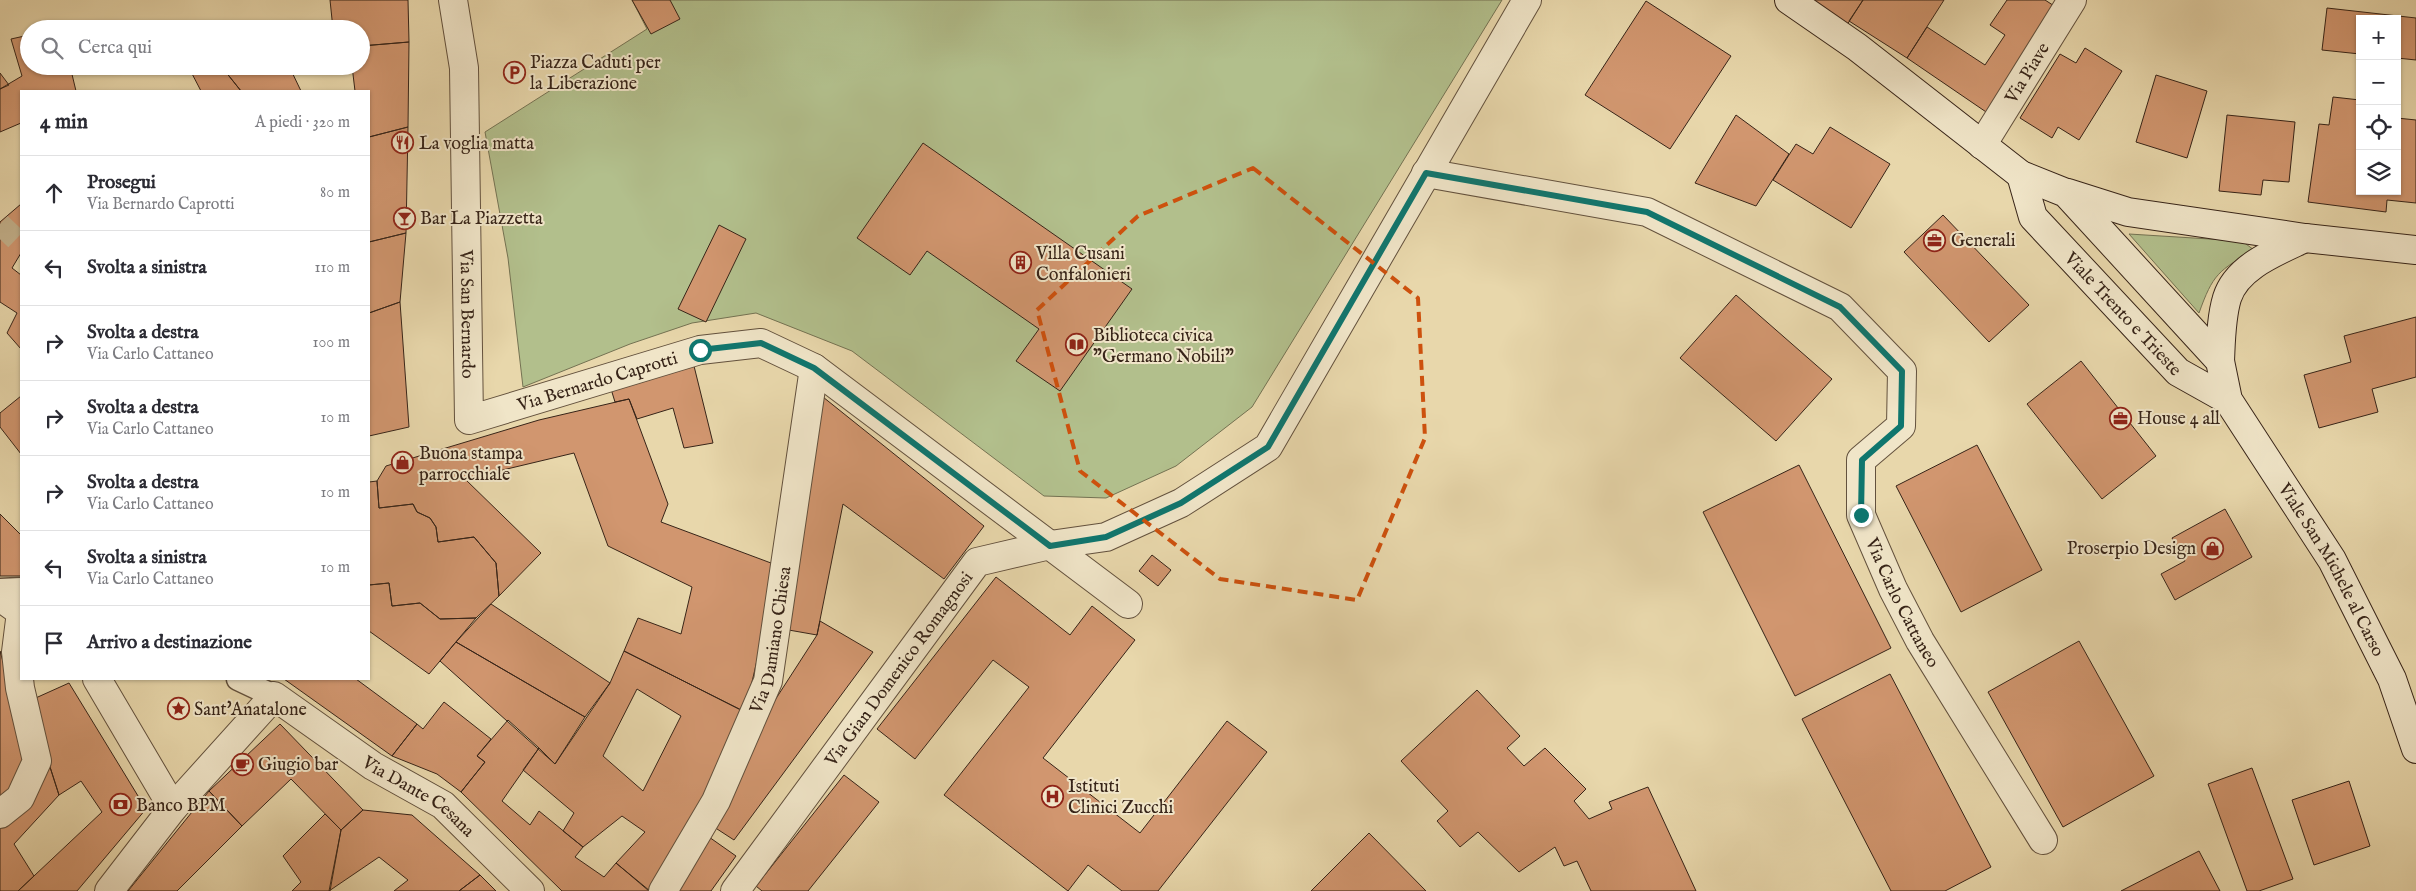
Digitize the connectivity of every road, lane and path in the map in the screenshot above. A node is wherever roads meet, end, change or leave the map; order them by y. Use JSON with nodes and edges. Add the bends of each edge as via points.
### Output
{"nodes":[{"id":1,"x":452,"y":0,"type":"edge"},
{"id":2,"x":1527,"y":0,"type":"edge"},
{"id":3,"x":1789,"y":0,"type":"edge"},
{"id":4,"x":2072,"y":0,"type":"edge"},
{"id":5,"x":1982,"y":146,"type":"junction"},
{"id":6,"x":1426,"y":173,"type":"junction"},
{"id":7,"x":2021,"y":175,"type":"junction"},
{"id":8,"x":2066,"y":193,"type":"junction"},
{"id":9,"x":2306,"y":238,"type":"junction"},
{"id":10,"x":2416,"y":250,"type":"edge"},
{"id":11,"x":2220,"y":360,"type":"junction"},
{"id":12,"x":814,"y":368,"type":"junction"},
{"id":13,"x":2228,"y":400,"type":"junction"},
{"id":14,"x":469,"y":420,"type":"joint"},
{"id":15,"x":1050,"y":546,"type":"junction"},
{"id":16,"x":0,"y":590,"type":"edge"},
{"id":17,"x":20,"y":590,"type":"edge"},
{"id":18,"x":0,"y":597,"type":"edge"},
{"id":19,"x":1128,"y":604,"type":"dead end"},
{"id":20,"x":20,"y":611,"type":"edge"},
{"id":21,"x":20,"y":620,"type":"edge"},
{"id":22,"x":98,"y":680,"type":"edge"},
{"id":23,"x":242,"y":680,"type":"edge"},
{"id":24,"x":268,"y":687,"type":"edge"},
{"id":25,"x":2416,"y":749,"type":"edge"},
{"id":26,"x":173,"y":808,"type":"junction"},
{"id":27,"x":0,"y":814,"type":"edge"},
{"id":28,"x":2043,"y":840,"type":"dead end"},
{"id":29,"x":110,"y":891,"type":"edge"},
{"id":30,"x":530,"y":891,"type":"edge"},
{"id":31,"x":663,"y":891,"type":"edge"},
{"id":32,"x":736,"y":891,"type":"edge"}],
"edges":[{"from":1,"to":14,"type":"street","name":"Via San Bernardo","via":[[464,68]]},
{"from":2,"to":6,"type":"street","name":"Via Gian Domenico Romagnosi"},
{"from":3,"to":5,"type":"street","name":"Viale Trento e Trieste","via":[[1857,47]]},
{"from":4,"to":5,"type":"street","name":"Via Piave"},
{"from":5,"to":7,"type":"street","name":"Viale Trento e Trieste"},
{"from":6,"to":15,"type":"street","name":"Via Gian Domenico Romagnosi","via":[[1268,447],[1181,503],[1106,537]]},
{"from":6,"to":28,"type":"street","name":"Via Carlo Cattaneo","via":[[1647,212],[1840,307],[1902,371],[1901,426],[1862,460],[1861,515],[1920,641]]},
{"from":7,"to":8,"type":"street","name":"Viale Trento e Trieste"},
{"from":7,"to":13,"type":"street","name":"Viale Trento e Trieste","via":[[2033,217],[2178,372]]},
{"from":8,"to":9,"type":"street","name":"Viale Trento e Trieste","via":[[2128,212]]},
{"from":8,"to":11,"type":"street","name":"Viale Trento e Trieste"},
{"from":9,"to":10,"type":"street","name":"Viale Trento e Trieste"},
{"from":9,"to":11,"type":"street","via":[[2267,256],[2241,275],[2227,297]]},
{"from":11,"to":13,"type":"street"},
{"from":12,"to":14,"type":"street","name":"Via Bernardo Caprotti","via":[[761,343],[700,350]]},
{"from":12,"to":15,"type":"street","name":"Via Bernardo Caprotti"},
{"from":12,"to":31,"type":"street","name":"Via Damiano Chiesa","via":[[768,681],[716,801]]},
{"from":13,"to":25,"type":"street","name":"Viale San Michele al Carso","via":[[2332,560],[2392,679]]},
{"from":15,"to":19,"type":"street","name":"Via Bernardo Caprotti"},
{"from":15,"to":32,"type":"street","name":"Via Gian Domenico Romagnosi","via":[[977,562]]},
{"from":16,"to":17,"type":"street"},
{"from":18,"to":20,"type":"street"},
{"from":21,"to":27,"type":"street","via":[[16,652],[20,688],[37,761],[20,798]]},
{"from":22,"to":26,"type":"street"},
{"from":23,"to":24,"type":"street"},
{"from":24,"to":26,"type":"street"},
{"from":24,"to":30,"type":"street","name":"Via Dante Cesana","via":[[372,766],[443,806]]},
{"from":26,"to":29,"type":"street"}]}
